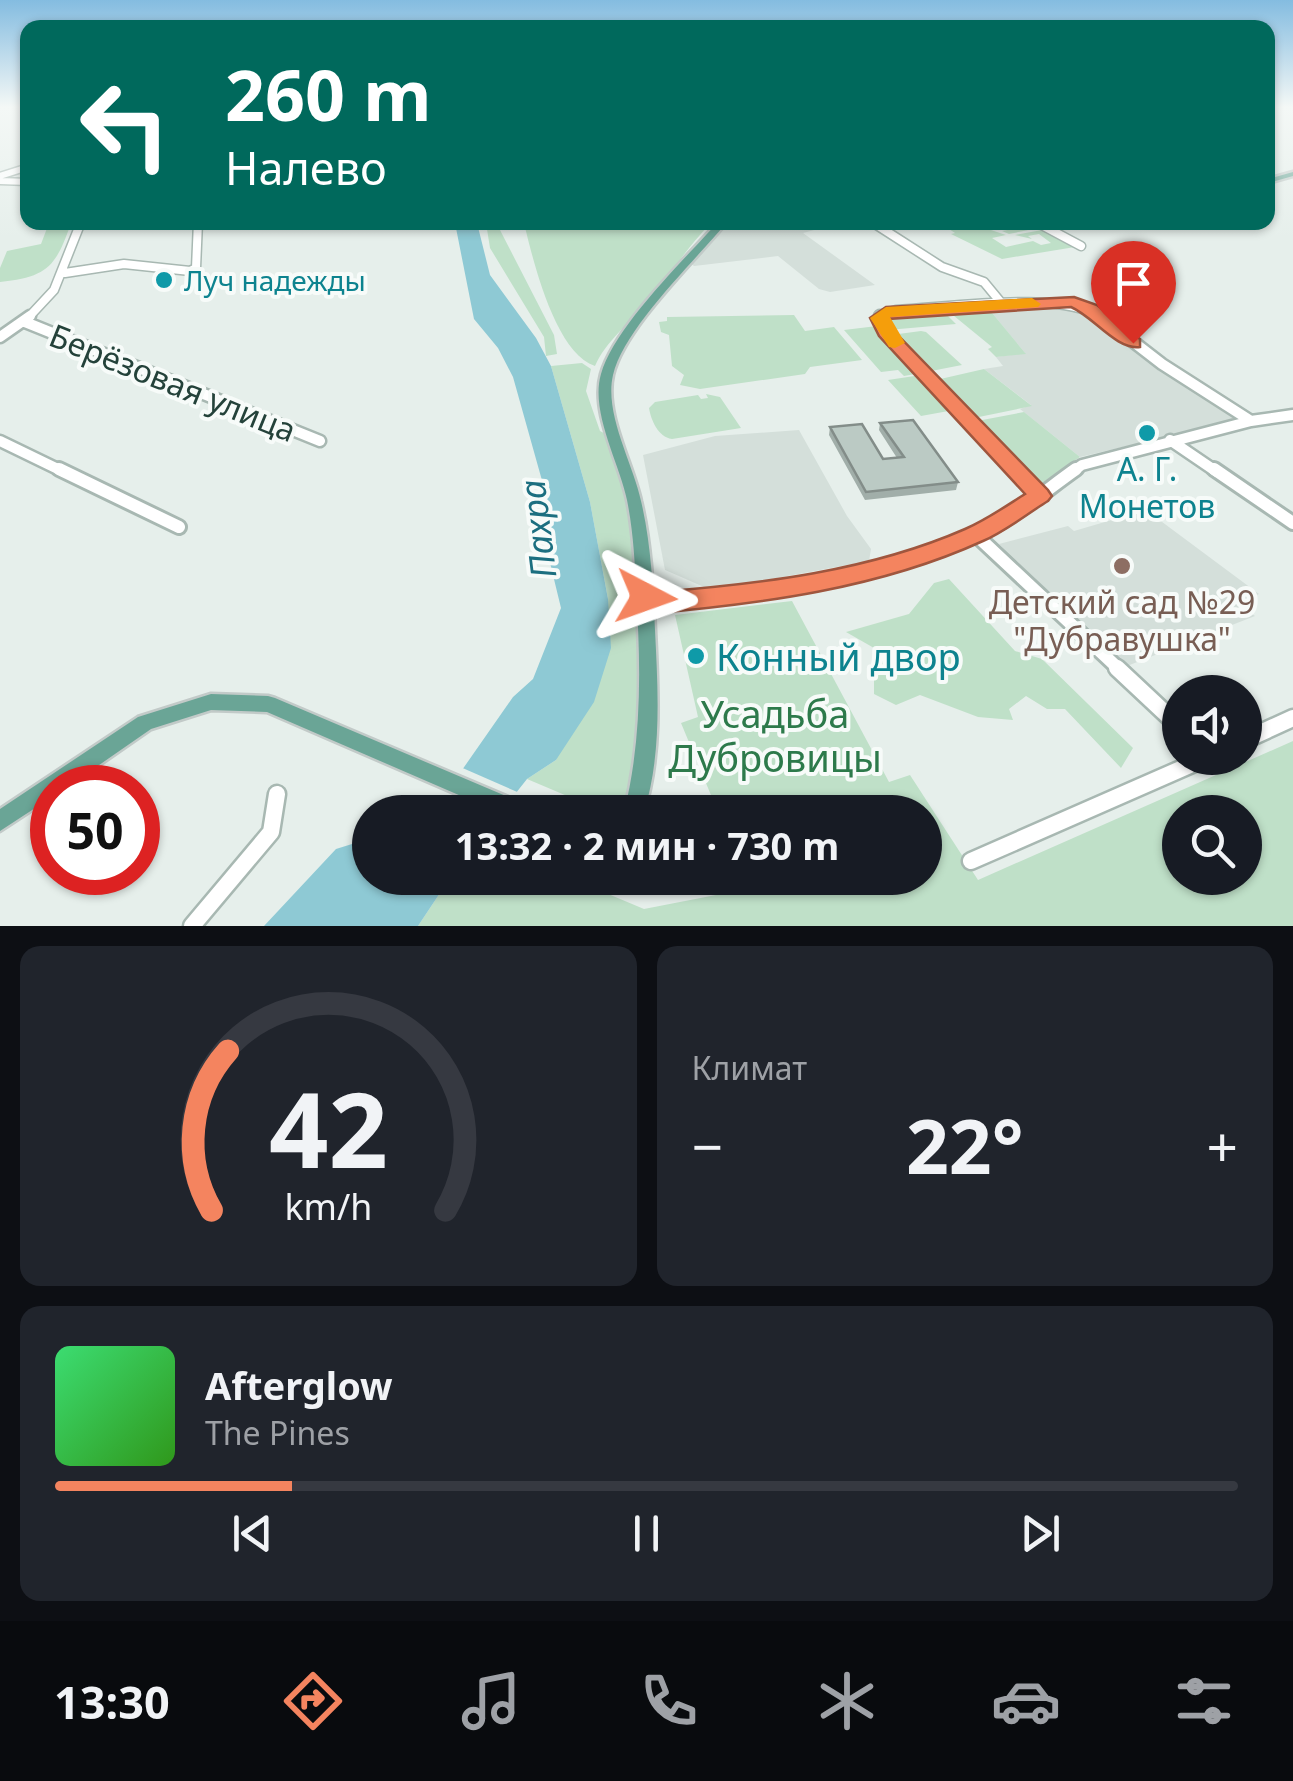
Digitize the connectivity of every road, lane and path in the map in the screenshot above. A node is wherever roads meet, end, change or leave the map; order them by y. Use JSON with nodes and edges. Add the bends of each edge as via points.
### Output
{"nodes":[{"id":1,"x":78,"y":230,"type":"edge"},
{"id":2,"x":198,"y":230,"type":"edge"},
{"id":3,"x":716,"y":230,"type":"edge"},
{"id":4,"x":884,"y":230,"type":"edge"},
{"id":5,"x":1051,"y":230,"type":"edge"},
{"id":6,"x":1081,"y":246,"type":"dead end"},
{"id":7,"x":65,"y":273,"type":"junction"},
{"id":8,"x":1003,"y":305,"type":"junction"},
{"id":9,"x":26,"y":322,"type":"junction"},
{"id":10,"x":0,"y":336,"type":"edge"},
{"id":11,"x":1293,"y":415,"type":"edge"},
{"id":12,"x":1251,"y":421,"type":"junction"},
{"id":13,"x":1170,"y":440,"type":"junction"},
{"id":14,"x":0,"y":441,"type":"edge"},
{"id":15,"x":320,"y":441,"type":"dead end"},
{"id":16,"x":1040,"y":496,"type":"junction"},
{"id":17,"x":1293,"y":523,"type":"edge"},
{"id":18,"x":179,"y":527,"type":"dead end"},
{"id":19,"x":976,"y":534,"type":"junction"},
{"id":20,"x":646,"y":603,"type":"junction"},
{"id":21,"x":1162,"y":710,"type":"edge"},
{"id":22,"x":1293,"y":718,"type":"edge"},
{"id":23,"x":1262,"y":732,"type":"edge"},
{"id":24,"x":1167,"y":775,"type":"edge"},
{"id":25,"x":277,"y":794,"type":"dead end"},
{"id":26,"x":481,"y":795,"type":"edge"},
{"id":27,"x":639,"y":795,"type":"edge"},
{"id":28,"x":0,"y":820,"type":"edge"},
{"id":29,"x":971,"y":861,"type":"dead end"},
{"id":30,"x":192,"y":926,"type":"edge"}],
"edges":[{"from":1,"to":7,"type":"street"},
{"from":2,"to":7,"type":"street","via":[[196,268],[188,272],[124,264]]},
{"from":3,"to":20,"type":"main road","via":[[607,372],[605,393],[635,504]]},
{"from":4,"to":8,"type":"street","via":[[942,267],[984,282]]},
{"from":5,"to":6,"type":"street"},
{"from":7,"to":9,"type":"street"},
{"from":8,"to":12,"type":"street","via":[[1083,305]]},
{"from":8,"to":16,"type":"street","via":[[896,310],[879,318]]},
{"from":9,"to":10,"type":"street"},
{"from":9,"to":15,"type":"street","name":"Берёзовая улица"},
{"from":11,"to":12,"type":"street"},
{"from":12,"to":13,"type":"street"},
{"from":13,"to":16,"type":"street","via":[[1082,464]]},
{"from":13,"to":17,"type":"street"},
{"from":14,"to":18,"type":"street"},
{"from":16,"to":19,"type":"street"},
{"from":19,"to":20,"type":"street","via":[[836,580]]},
{"from":19,"to":21,"type":"street"},
{"from":20,"to":27,"type":"main road"},
{"from":22,"to":23,"type":"street"},
{"from":24,"to":29,"type":"street"},
{"from":25,"to":30,"type":"street","via":[[272,832]]},
{"from":26,"to":28,"type":"main road","via":[[268,704],[211,702],[145,723]]}]}
